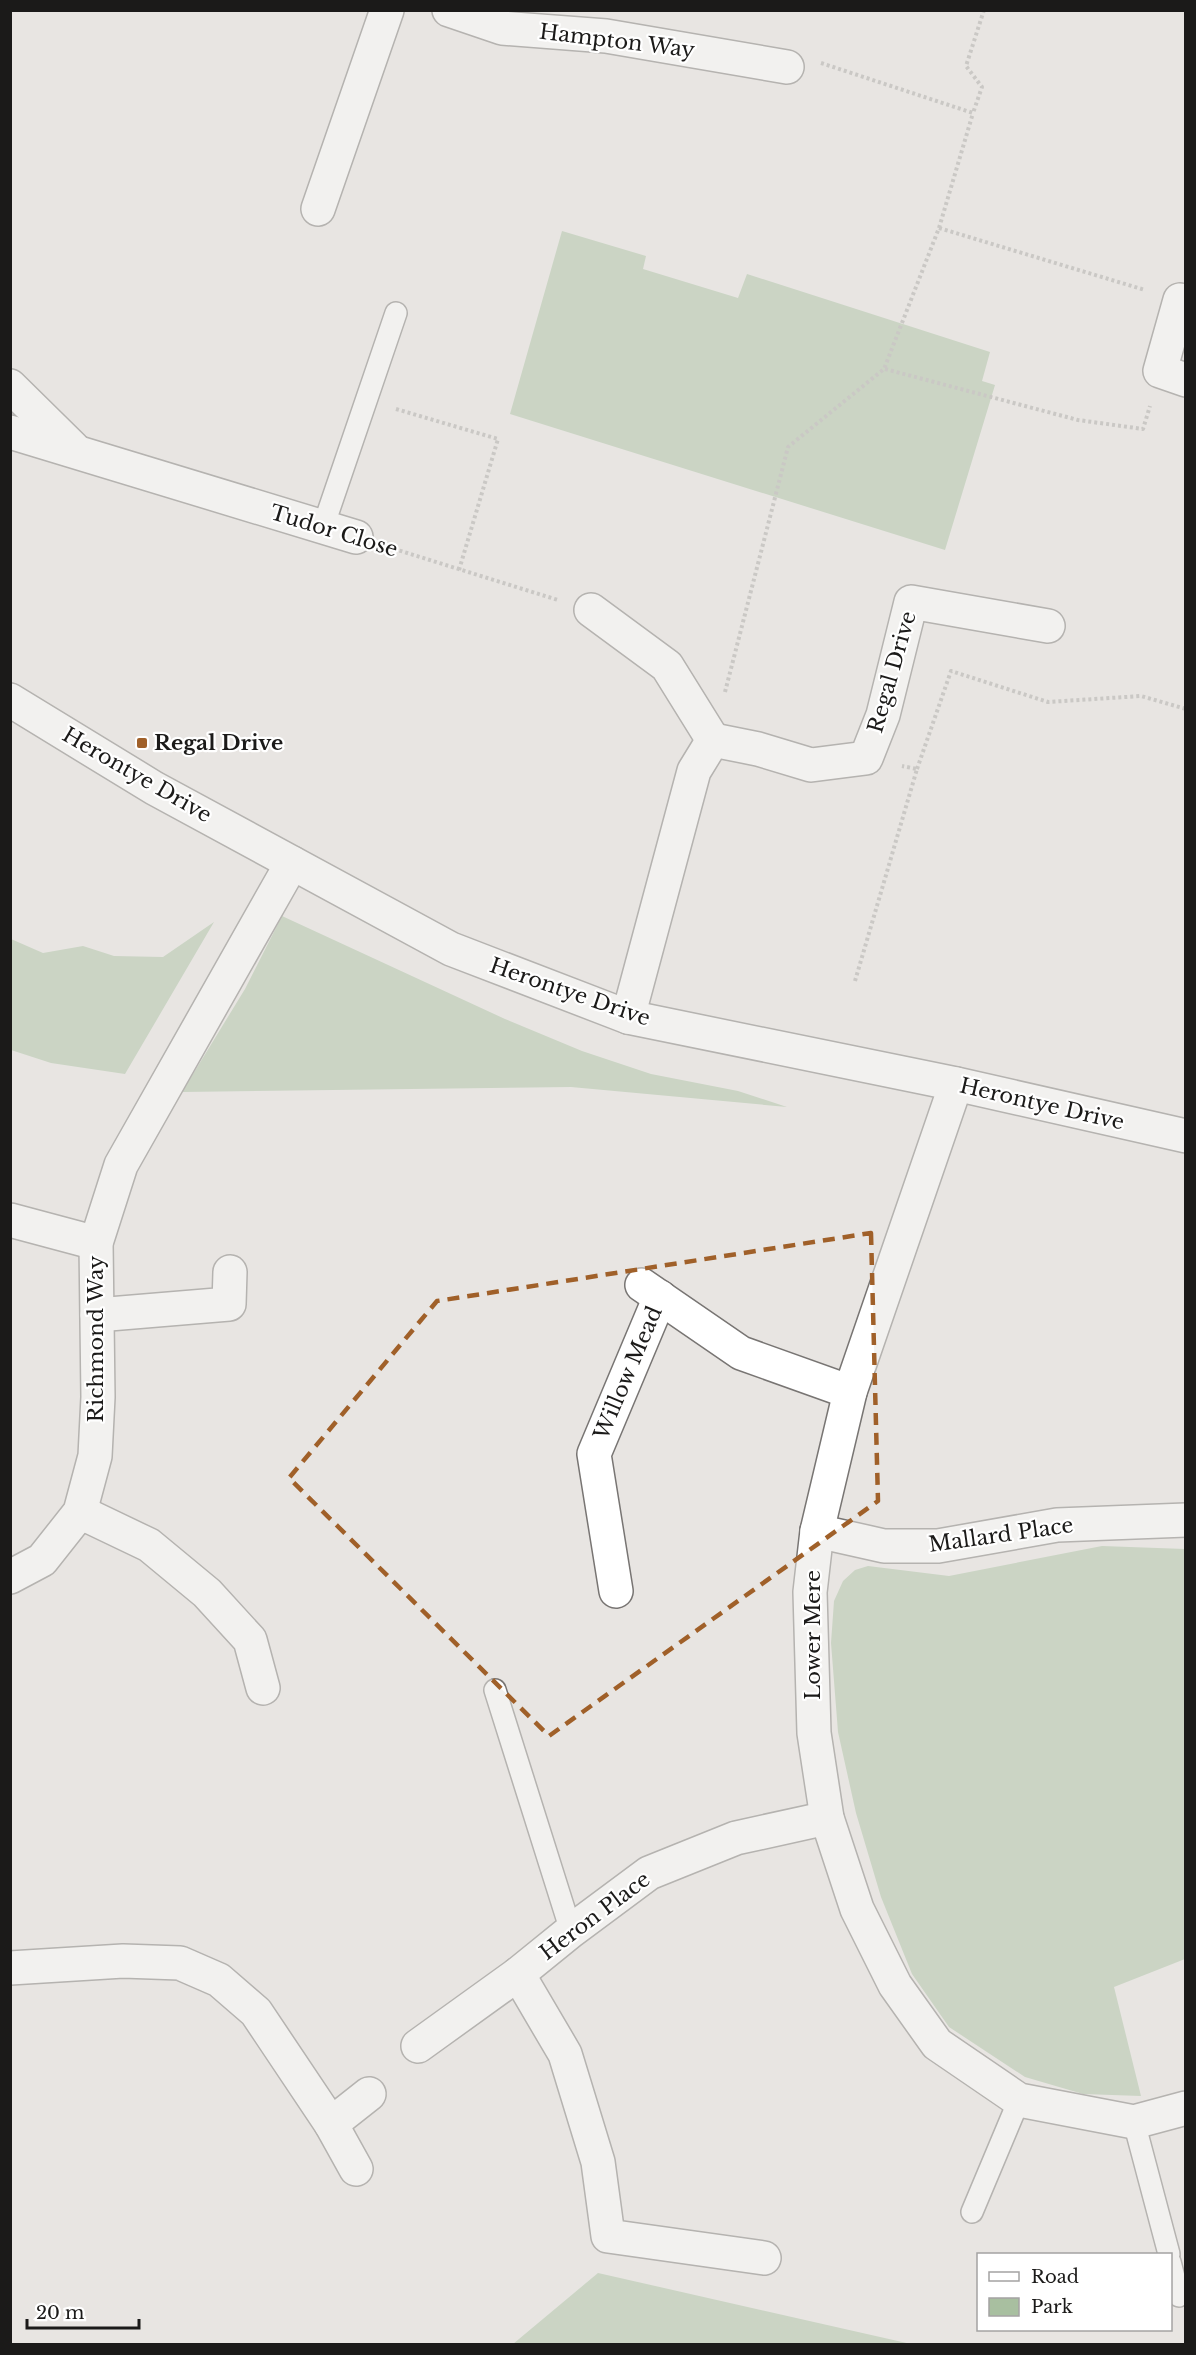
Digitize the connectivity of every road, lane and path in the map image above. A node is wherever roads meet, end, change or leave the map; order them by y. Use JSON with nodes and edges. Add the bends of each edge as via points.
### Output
{"nodes":[{"id":1,"x":387,"y":10,"type":"edge"},
{"id":2,"x":449,"y":10,"type":"edge"},
{"id":3,"x":984,"y":10,"type":"edge"},
{"id":4,"x":787,"y":67,"type":"joint"},
{"id":5,"x":973,"y":113,"type":"junction"},
{"id":6,"x":318,"y":209,"type":"dead end"},
{"id":7,"x":939,"y":228,"type":"junction"},
{"id":8,"x":1180,"y":300,"type":"joint"},
{"id":9,"x":396,"y":313,"type":"dead end"},
{"id":10,"x":884,"y":369,"type":"junction"},
{"id":11,"x":1173,"y":375,"type":"edge"},
{"id":12,"x":10,"y":386,"type":"edge"},
{"id":13,"x":366,"y":400,"type":"junction"},
{"id":14,"x":10,"y":432,"type":"edge"},
{"id":15,"x":77,"y":451,"type":"junction"},
{"id":16,"x":323,"y":527,"type":"junction"},
{"id":17,"x":356,"y":537,"type":"joint"},
{"id":18,"x":459,"y":570,"type":"junction"},
{"id":19,"x":591,"y":610,"type":"joint"},
{"id":20,"x":1048,"y":626,"type":"dead end"},
{"id":21,"x":10,"y":700,"type":"edge"},
{"id":22,"x":1185,"y":709,"type":"edge"},
{"id":23,"x":712,"y":740,"type":"junction"},
{"id":24,"x":866,"y":758,"type":"junction"},
{"id":25,"x":917,"y":769,"type":"junction"},
{"id":26,"x":292,"y":863,"type":"junction"},
{"id":27,"x":855,"y":981,"type":"dead end"},
{"id":28,"x":628,"y":1017,"type":"junction"},
{"id":29,"x":956,"y":1084,"type":"junction"},
{"id":30,"x":1185,"y":1136,"type":"edge"},
{"id":31,"x":10,"y":1220,"type":"edge"},
{"id":32,"x":96,"y":1243,"type":"junction"},
{"id":33,"x":230,"y":1272,"type":"dead end"},
{"id":34,"x":97,"y":1315,"type":"junction"},
{"id":35,"x":850,"y":1392,"type":"junction"},
{"id":36,"x":81,"y":1512,"type":"junction"},
{"id":37,"x":1185,"y":1520,"type":"edge"},
{"id":38,"x":817,"y":1531,"type":"junction"},
{"id":39,"x":10,"y":1577,"type":"edge"},
{"id":40,"x":616,"y":1591,"type":"dead end"},
{"id":41,"x":263,"y":1688,"type":"dead end"},
{"id":42,"x":495,"y":1690,"type":"dead end"},
{"id":43,"x":827,"y":1818,"type":"junction"},
{"id":44,"x":570,"y":1931,"type":"junction"},
{"id":45,"x":10,"y":1968,"type":"edge"},
{"id":46,"x":518,"y":1974,"type":"junction"},
{"id":47,"x":418,"y":2046,"type":"dead end"},
{"id":48,"x":369,"y":2094,"type":"dead end"},
{"id":49,"x":1018,"y":2100,"type":"junction"},
{"id":50,"x":1185,"y":2108,"type":"edge"},
{"id":51,"x":1134,"y":2122,"type":"junction"},
{"id":52,"x":331,"y":2124,"type":"junction"},
{"id":53,"x":356,"y":2169,"type":"dead end"},
{"id":54,"x":972,"y":2212,"type":"dead end"},
{"id":55,"x":1168,"y":2253,"type":"edge"},
{"id":56,"x":764,"y":2258,"type":"dead end"},
{"id":57,"x":1172,"y":2270,"type":"edge"},
{"id":58,"x":1179,"y":2296,"type":"dead end"}],
"edges":[{"from":1,"to":6,"type":"street"},
{"from":2,"to":4,"type":"street","name":"Hampton Way","via":[[502,28],[606,36]]},
{"from":3,"to":5,"type":"path","via":[[966,66],[982,87]]},
{"from":4,"to":5,"type":"path","via":[[808,60]]},
{"from":5,"to":7,"type":"path"},
{"from":7,"to":8,"type":"path"},
{"from":7,"to":10,"type":"path"},
{"from":8,"to":11,"type":"street"},
{"from":9,"to":13,"type":"lane"},
{"from":10,"to":11,"type":"path","via":[[1078,420],[1143,429]]},
{"from":10,"to":23,"type":"path","via":[[788,447]]},
{"from":12,"to":15,"type":"street","name":"Tudor Close"},
{"from":13,"to":16,"type":"lane"},
{"from":13,"to":18,"type":"path","via":[[498,439]]},
{"from":14,"to":15,"type":"street","name":"Tudor Close"},
{"from":15,"to":16,"type":"street","name":"Tudor Close"},
{"from":16,"to":17,"type":"street","name":"Tudor Close"},
{"from":17,"to":18,"type":"path","name":"Tudor Close"},
{"from":18,"to":19,"type":"path","name":"Tudor Close"},
{"from":19,"to":23,"type":"street","via":[[667,666]]},
{"from":20,"to":24,"type":"street","name":"Regal Drive","via":[[911,602],[884,715]]},
{"from":21,"to":26,"type":"street","name":"Herontye Drive","via":[[154,788]]},
{"from":22,"to":25,"type":"path","via":[[1141,696],[1048,702],[951,671]]},
{"from":23,"to":24,"type":"street","name":"Regal Drive","via":[[811,765]]},
{"from":23,"to":28,"type":"street","via":[[694,771]]},
{"from":24,"to":25,"type":"path"},
{"from":25,"to":27,"type":"path"},
{"from":26,"to":28,"type":"street","name":"Herontye Drive","via":[[451,949]]},
{"from":26,"to":32,"type":"street","name":"Richmond Way","via":[[121,1166]]},
{"from":28,"to":29,"type":"street","name":"Herontye Drive"},
{"from":29,"to":30,"type":"street","name":"Herontye Drive"},
{"from":29,"to":35,"type":"street","name":"Lower Mere"},
{"from":31,"to":32,"type":"street"},
{"from":32,"to":34,"type":"street","name":"Richmond Way"},
{"from":33,"to":34,"type":"street","via":[[229,1304]]},
{"from":34,"to":36,"type":"street","name":"Richmond Way","via":[[95,1456]]},
{"from":35,"to":38,"type":"street","name":"Lower Mere"},
{"from":35,"to":40,"type":"street","name":"Willow Mead","via":[[741,1353],[651,1291],[594,1454]]},
{"from":36,"to":39,"type":"street","name":"Richmond Way","via":[[42,1560]]},
{"from":36,"to":41,"type":"street","via":[[149,1545],[207,1593],[250,1641]]},
{"from":37,"to":38,"type":"street","name":"Mallard Place","via":[[1057,1525],[938,1546],[884,1546]]},
{"from":38,"to":43,"type":"street","name":"Lower Mere","via":[[810,1592],[814,1733]]},
{"from":42,"to":44,"type":"lane"},
{"from":43,"to":44,"type":"street","name":"Heron Place","via":[[736,1838],[649,1873]]},
{"from":43,"to":49,"type":"street","name":"Lower Mere","via":[[857,1909],[895,1985],[937,2044]]},
{"from":44,"to":46,"type":"street","name":"Heron Place"},
{"from":45,"to":52,"type":"street","via":[[123,1961],[180,1963],[219,1980],[256,2012]]},
{"from":46,"to":47,"type":"street","name":"Heron Place"},
{"from":46,"to":56,"type":"street","via":[[565,2054],[598,2162],[608,2236]]},
{"from":48,"to":52,"type":"street"},
{"from":49,"to":51,"type":"street","name":"Lower Mere"},
{"from":49,"to":54,"type":"lane"},
{"from":50,"to":51,"type":"street","name":"Lower Mere"},
{"from":51,"to":55,"type":"lane"},
{"from":52,"to":53,"type":"street"},
{"from":57,"to":58,"type":"lane"}]}
